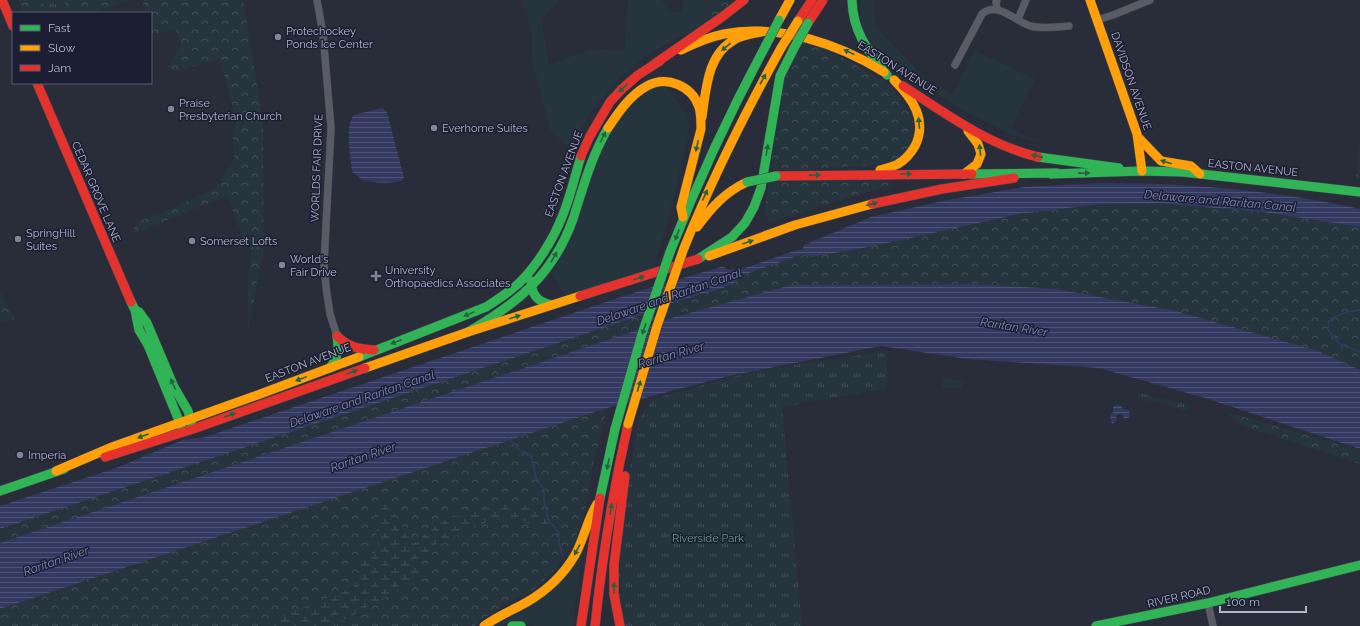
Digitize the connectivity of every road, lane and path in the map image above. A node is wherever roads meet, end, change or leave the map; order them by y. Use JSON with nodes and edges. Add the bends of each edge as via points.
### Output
{"nodes":[{"id":1,"x":2,"y":0,"type":"edge"},
{"id":2,"x":317,"y":0,"type":"edge"},
{"id":3,"x":744,"y":0,"type":"edge"},
{"id":4,"x":790,"y":0,"type":"edge"},
{"id":5,"x":812,"y":0,"type":"edge"},
{"id":6,"x":823,"y":0,"type":"edge"},
{"id":7,"x":852,"y":0,"type":"edge"},
{"id":8,"x":997,"y":0,"type":"edge"},
{"id":9,"x":1026,"y":0,"type":"edge"},
{"id":10,"x":1090,"y":0,"type":"edge"},
{"id":11,"x":1150,"y":0,"type":"edge"},
{"id":12,"x":996,"y":9,"type":"junction"},
{"id":13,"x":1018,"y":19,"type":"junction"},
{"id":14,"x":1097,"y":20,"type":"junction"},
{"id":15,"x":12,"y":24,"type":"edge"},
{"id":16,"x":1069,"y":26,"type":"dead end"},
{"id":17,"x":761,"y":32,"type":"junction"},
{"id":18,"x":654,"y":65,"type":"junction"},
{"id":19,"x":955,"y":65,"type":"dead end"},
{"id":20,"x":890,"y":77,"type":"junction"},
{"id":21,"x":37,"y":84,"type":"edge"},
{"id":22,"x":959,"y":122,"type":"junction"},
{"id":23,"x":701,"y":125,"type":"junction"},
{"id":24,"x":1138,"y":137,"type":"junction"},
{"id":25,"x":1142,"y":171,"type":"junction"},
{"id":26,"x":867,"y":174,"type":"junction"},
{"id":27,"x":966,"y":174,"type":"junction"},
{"id":28,"x":1057,"y":174,"type":"junction"},
{"id":29,"x":1200,"y":174,"type":"junction"},
{"id":30,"x":933,"y":190,"type":"junction"},
{"id":31,"x":1360,"y":192,"type":"edge"},
{"id":32,"x":684,"y":217,"type":"junction"},
{"id":33,"x":685,"y":246,"type":"junction"},
{"id":34,"x":698,"y":259,"type":"junction"},
{"id":35,"x":534,"y":266,"type":"junction"},
{"id":36,"x":531,"y":288,"type":"junction"},
{"id":37,"x":553,"y":305,"type":"junction"},
{"id":38,"x":135,"y":310,"type":"junction"},
{"id":39,"x":468,"y":332,"type":"junction"},
{"id":40,"x":337,"y":336,"type":"junction"},
{"id":41,"x":376,"y":350,"type":"junction"},
{"id":42,"x":330,"y":368,"type":"junction"},
{"id":43,"x":190,"y":418,"type":"junction"},
{"id":44,"x":181,"y":427,"type":"junction"},
{"id":45,"x":193,"y":429,"type":"junction"},
{"id":46,"x":624,"y":443,"type":"junction"},
{"id":47,"x":0,"y":491,"type":"edge"},
{"id":48,"x":600,"y":499,"type":"junction"},
{"id":49,"x":1360,"y":566,"type":"edge"},
{"id":50,"x":1208,"y":603,"type":"junction"},
{"id":51,"x":484,"y":626,"type":"edge"},
{"id":52,"x":512,"y":626,"type":"edge"},
{"id":53,"x":521,"y":626,"type":"edge"},
{"id":54,"x":581,"y":626,"type":"edge"},
{"id":55,"x":595,"y":626,"type":"edge"},
{"id":56,"x":620,"y":626,"type":"edge"},
{"id":57,"x":1096,"y":626,"type":"edge"},
{"id":58,"x":1214,"y":626,"type":"edge"}],
"edges":[{"from":1,"to":15,"type":"main road"},
{"from":2,"to":40,"type":"street","name":"WORLDS FAIR DRIVE","via":[[323,34],[331,128],[324,265],[330,314]]},
{"from":3,"to":18,"type":"main road"},
{"from":4,"to":32,"type":"main road","bridge":true,"via":[[717,140]]},
{"from":33,"to":5,"type":"main road","one_way":true,"bridge":true,"via":[[729,144],[781,48]]},
{"from":34,"to":6,"type":"main road","one_way":true,"bridge":true,"via":[[732,237],[745,224],[754,207],[761,188],[780,76]]},
{"from":7,"to":20,"type":"main road","via":[[852,14],[860,38],[872,57]]},
{"from":8,"to":12,"type":"street"},
{"from":9,"to":13,"type":"street"},
{"from":10,"to":14,"type":"main road","name":"DAVIDSON AVENUE"},
{"from":11,"to":14,"type":"street"},
{"from":12,"to":13,"type":"street"},
{"from":12,"to":19,"type":"street","via":[[982,14]]},
{"from":13,"to":16,"type":"street","via":[[1032,26]]},
{"from":14,"to":24,"type":"main road","name":"DAVIDSON AVENUE"},
{"from":17,"to":18,"type":"main road","name":"EASTON AVENUE","via":[[737,32],[706,39]]},
{"from":20,"to":17,"type":"main road","name":"EASTON AVENUE","one_way":true,"via":[[852,54],[818,40]]},
{"from":17,"to":23,"type":"main road","one_way":true,"via":[[735,40],[719,52],[710,69]]},
{"from":18,"to":35,"type":"main road","name":"EASTON AVENUE","one_way":true,"via":[[622,89],[599,118],[583,151],[562,217]]},
{"from":20,"to":22,"type":"main road","name":"EASTON AVENUE"},
{"from":26,"to":20,"type":"main road","one_way":true,"via":[[892,166],[906,158],[919,137],[918,112],[909,97]]},
{"from":21,"to":38,"type":"main road","name":"CEDAR GROVE LANE"},
{"from":25,"to":22,"type":"main road","name":"EASTON AVENUE","one_way":true,"via":[[1037,157],[993,141]]},
{"from":27,"to":22,"type":"main road","one_way":true,"via":[[974,168],[981,157],[981,147],[976,138]]},
{"from":23,"to":32,"type":"main road","one_way":true,"via":[[681,207]]},
{"from":36,"to":23,"type":"main road","one_way":true,"via":[[552,261],[568,231],[592,159],[605,132],[636,93],[651,83],[661,81],[680,85],[694,97]]},
{"from":24,"to":25,"type":"main road","name":"DAVIDSON AVENUE"},
{"from":29,"to":24,"type":"main road","one_way":true,"via":[[1191,166],[1161,161]]},
{"from":28,"to":25,"type":"main road","name":"EASTON AVENUE","one_way":true},
{"from":25,"to":29,"type":"main road","name":"EASTON AVENUE"},
{"from":26,"to":27,"type":"main road","one_way":true},
{"from":33,"to":26,"type":"main road","one_way":true,"bridge":true,"via":[[716,201],[747,182],[776,176]]},
{"from":27,"to":28,"type":"main road"},
{"from":27,"to":30,"type":"main road"},
{"from":28,"to":30,"type":"main road","name":"EASTON AVENUE"},
{"from":29,"to":31,"type":"main road","name":"EASTON AVENUE"},
{"from":34,"to":30,"type":"main road","name":"EASTON AVENUE","one_way":true,"via":[[823,217]]},
{"from":32,"to":48,"type":"main road","one_way":true,"bridge":true,"via":[[642,334],[615,429]]},
{"from":46,"to":33,"type":"main road","one_way":true,"bridge":true,"via":[[654,333]]},
{"from":37,"to":34,"type":"main road","name":"EASTON AVENUE","one_way":true},
{"from":35,"to":36,"type":"main road"},
{"from":35,"to":41,"type":"main road","name":"EASTON AVENUE","one_way":true,"via":[[511,291],[486,307]]},
{"from":36,"to":37,"type":"main road","via":[[534,296],[540,301]]},
{"from":36,"to":39,"type":"main road","via":[[506,310]]},
{"from":39,"to":37,"type":"main road","name":"EASTON AVENUE","one_way":true},
{"from":43,"to":38,"type":"main road","name":"CEDAR GROVE LANE","one_way":true,"via":[[147,323]]},
{"from":38,"to":44,"type":"main road","name":"CEDAR GROVE LANE","via":[[139,330],[148,345]]},
{"from":45,"to":39,"type":"main road","name":"EASTON AVENUE","one_way":true},
{"from":40,"to":41,"type":"main road","via":[[351,347]]},
{"from":40,"to":42,"type":"main road","via":[[338,358]]},
{"from":41,"to":42,"type":"main road","name":"EASTON AVENUE"},
{"from":42,"to":43,"type":"main road","name":"EASTON AVENUE","one_way":true},
{"from":43,"to":44,"type":"main road","name":"EASTON AVENUE"},
{"from":43,"to":45,"type":"main road","name":"CEDAR GROVE LANE"},
{"from":44,"to":45,"type":"main road","name":"EASTON AVENUE"},
{"from":44,"to":47,"type":"main road","name":"EASTON AVENUE","via":[[122,452]]},
{"from":55,"to":46,"type":"main road","one_way":true,"via":[[604,546]]},
{"from":56,"to":46,"type":"main road","one_way":true,"via":[[614,594],[614,565],[628,456]]},
{"from":48,"to":51,"type":"main road","one_way":true,"via":[[590,514],[580,546],[561,574],[537,596]]},
{"from":48,"to":54,"type":"main road"},
{"from":49,"to":50,"type":"main road","name":"RIVER ROAD"},
{"from":50,"to":57,"type":"main road","name":"RIVER ROAD"},
{"from":50,"to":58,"type":"street"},
{"from":52,"to":53,"type":"main road"}]}
